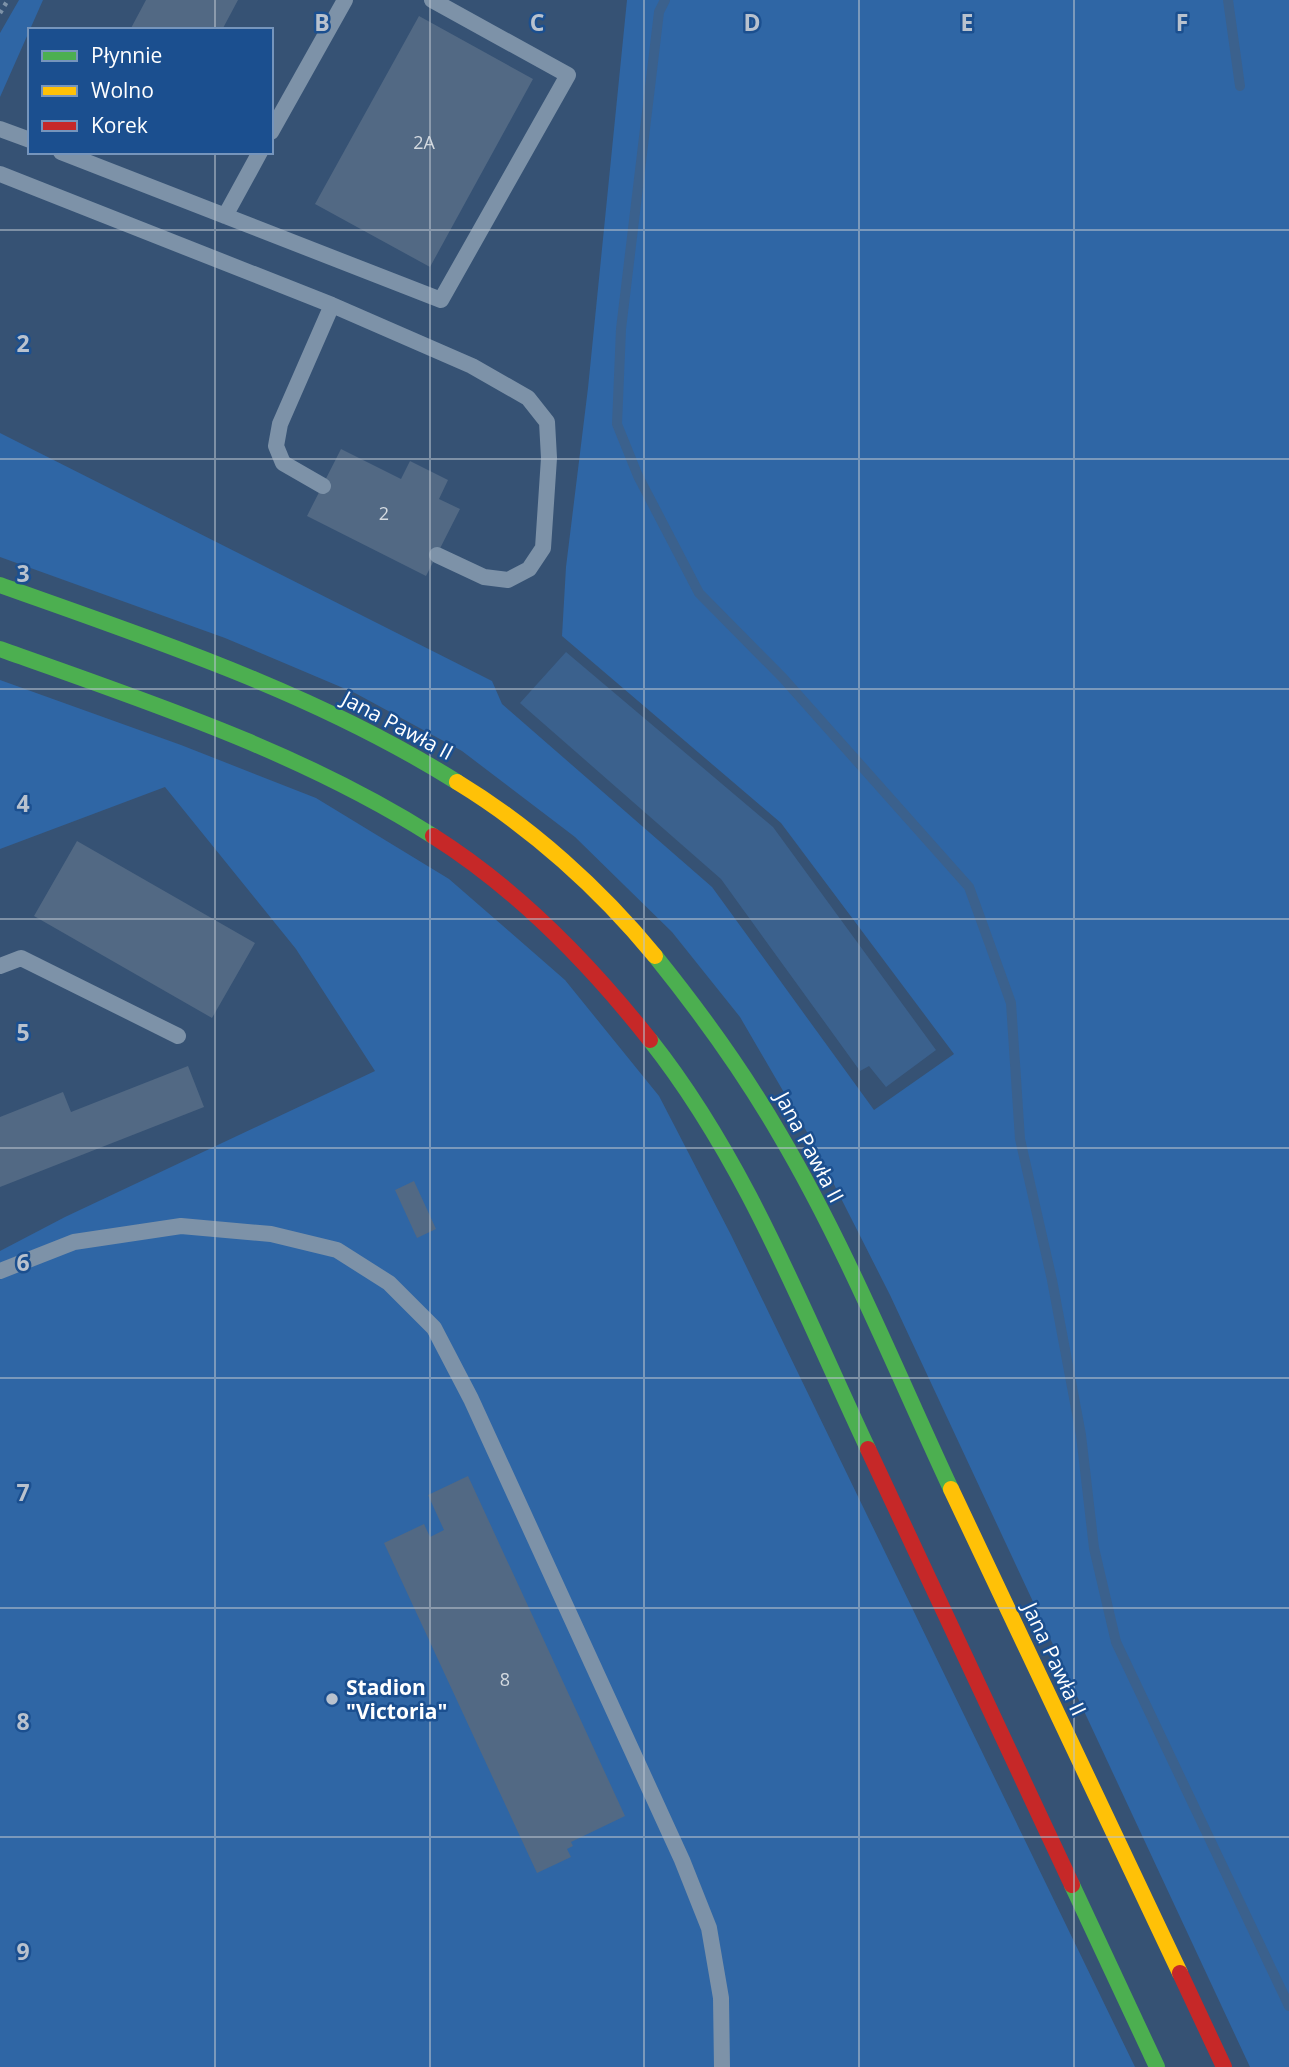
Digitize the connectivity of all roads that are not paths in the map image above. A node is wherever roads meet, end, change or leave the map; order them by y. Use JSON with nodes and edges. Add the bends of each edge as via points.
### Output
{"nodes":[{"id":1,"x":345,"y":0,"type":"edge"},
{"id":2,"x":432,"y":0,"type":"edge"},
{"id":3,"x":273,"y":128,"type":"edge"},
{"id":4,"x":0,"y":129,"type":"edge"},
{"id":5,"x":28,"y":139,"type":"edge"},
{"id":6,"x":66,"y":154,"type":"edge"},
{"id":7,"x":259,"y":154,"type":"edge"},
{"id":8,"x":0,"y":174,"type":"edge"},
{"id":9,"x":225,"y":216,"type":"junction"},
{"id":10,"x":332,"y":305,"type":"junction"},
{"id":11,"x":323,"y":486,"type":"dead end"},
{"id":12,"x":437,"y":555,"type":"dead end"},
{"id":13,"x":0,"y":585,"type":"edge"},
{"id":14,"x":0,"y":649,"type":"edge"},
{"id":15,"x":0,"y":966,"type":"edge"},
{"id":16,"x":178,"y":1036,"type":"dead end"},
{"id":17,"x":0,"y":1271,"type":"edge"},
{"id":18,"x":722,"y":2067,"type":"edge"},
{"id":19,"x":1157,"y":2067,"type":"edge"},
{"id":20,"x":1224,"y":2067,"type":"edge"}],
"edges":[{"from":1,"to":3,"type":"lane"},
{"from":2,"to":9,"type":"lane","via":[[568,75],[441,300]]},
{"from":4,"to":5,"type":"lane"},
{"from":6,"to":9,"type":"lane"},
{"from":7,"to":9,"type":"lane"},
{"from":8,"to":10,"type":"lane"},
{"from":10,"to":11,"type":"lane","via":[[280,424],[276,446],[283,463]]},
{"from":10,"to":12,"type":"lane","via":[[472,366],[528,398],[547,422],[543,548],[529,569],[508,580],[484,577]]},
{"from":13,"to":20,"type":"main road","name":"Jana Pawła II","via":[[232,670],[332,712],[415,755],[512,819],[573,869],[626,920],[688,991],[749,1079],[801,1171]]},
{"from":14,"to":19,"type":"main road","via":[[237,736],[350,788],[414,824],[537,917],[613,994],[661,1054],[700,1114],[765,1230]]},
{"from":15,"to":16,"type":"lane","via":[[22,958]]},
{"from":17,"to":18,"type":"lane","via":[[74,1242],[181,1226],[271,1234],[337,1250],[388,1283],[434,1328],[471,1399],[709,1928],[721,1998]]}]}
